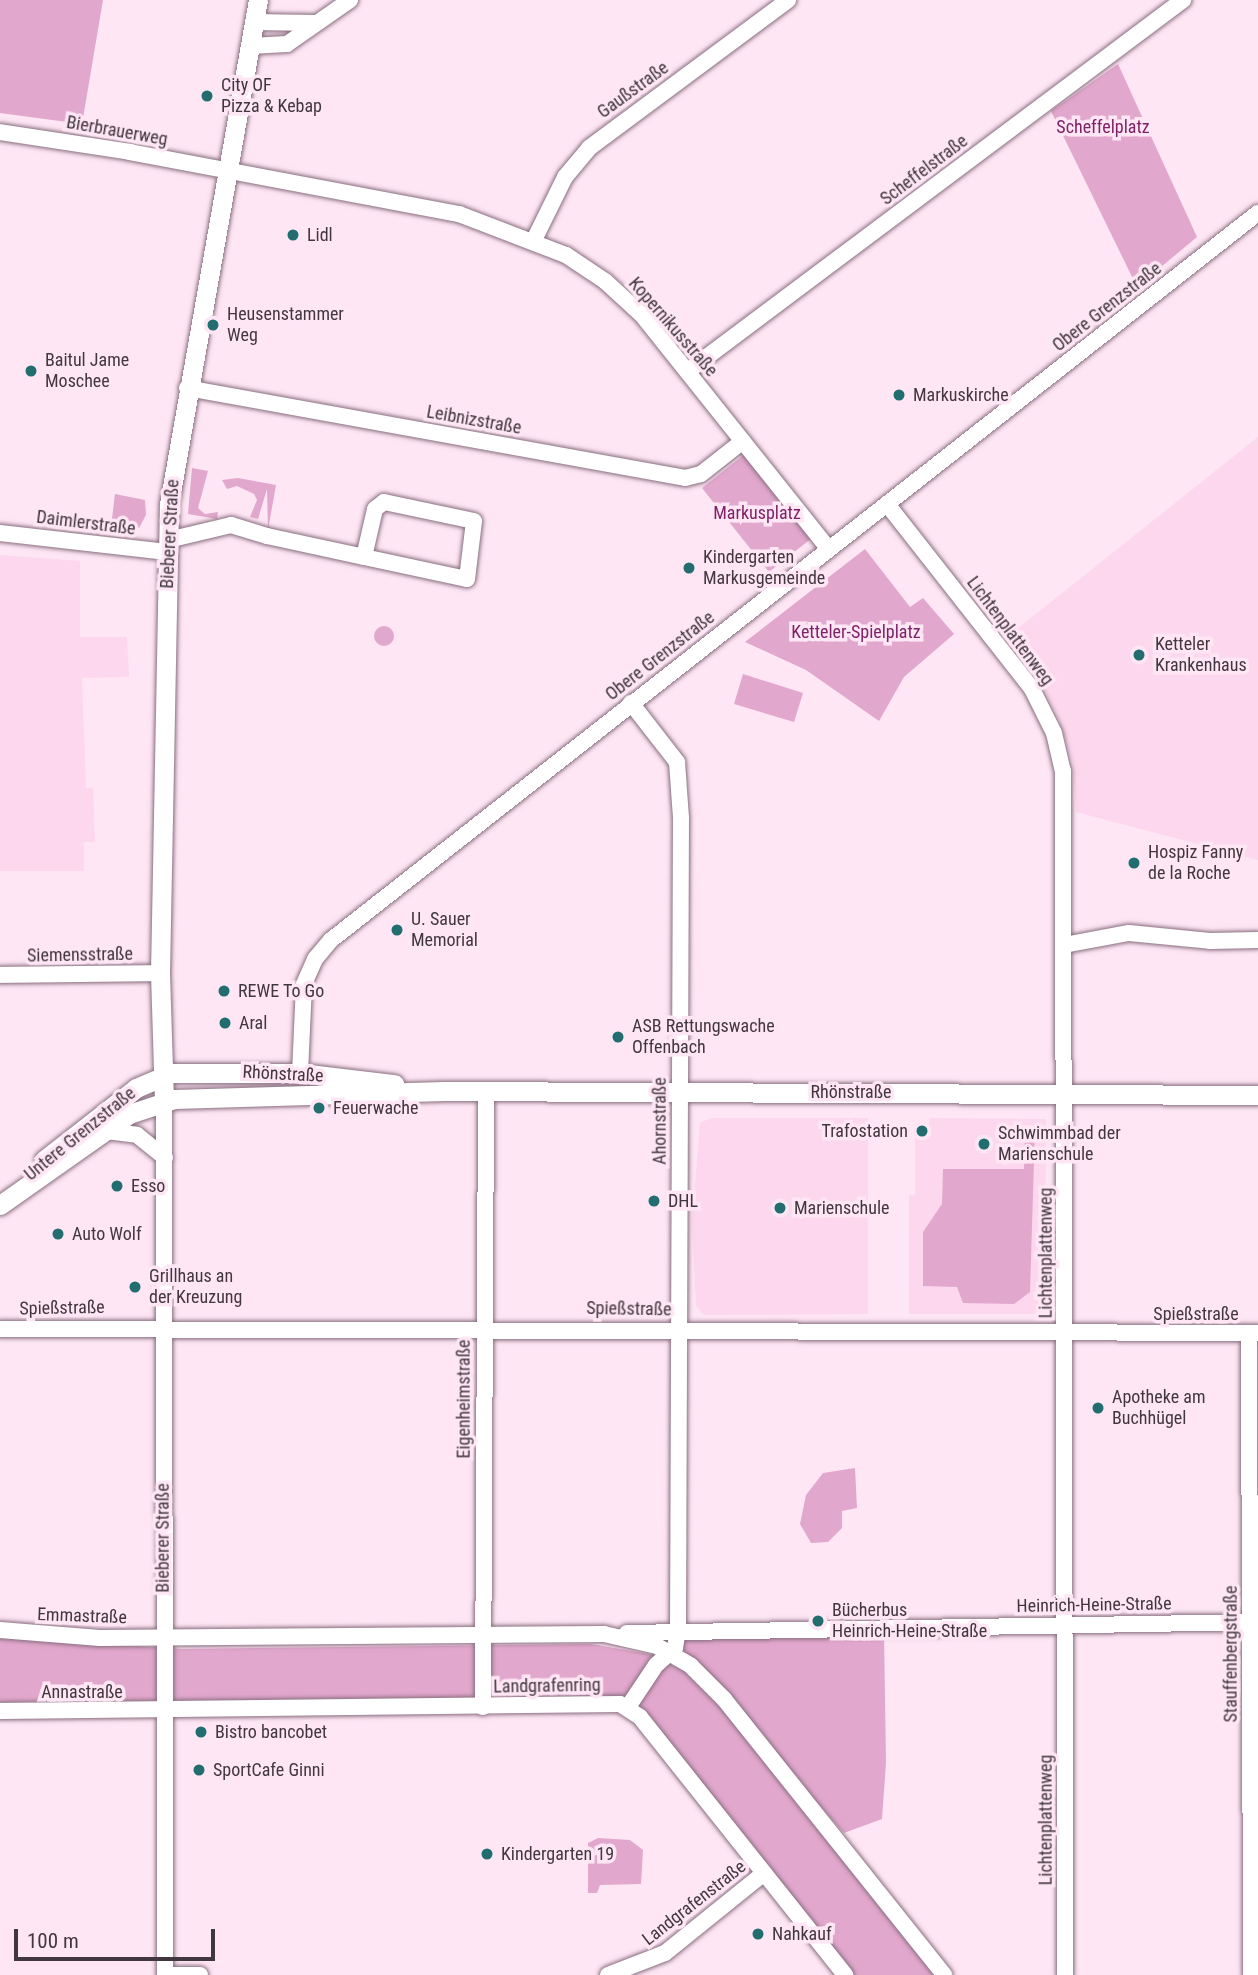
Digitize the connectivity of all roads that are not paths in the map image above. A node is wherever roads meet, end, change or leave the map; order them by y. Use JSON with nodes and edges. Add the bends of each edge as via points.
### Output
{"nodes":[{"id":1,"x":258,"y":0,"type":"edge"},
{"id":2,"x":350,"y":0,"type":"edge"},
{"id":3,"x":788,"y":0,"type":"edge"},
{"id":4,"x":1183,"y":0,"type":"edge"},
{"id":5,"x":254,"y":22,"type":"junction"},
{"id":6,"x":316,"y":23,"type":"junction"},
{"id":7,"x":250,"y":46,"type":"junction"},
{"id":8,"x":0,"y":132,"type":"edge"},
{"id":9,"x":226,"y":172,"type":"junction"},
{"id":10,"x":1258,"y":213,"type":"edge"},
{"id":11,"x":534,"y":240,"type":"junction"},
{"id":12,"x":688,"y":371,"type":"junction"},
{"id":13,"x":187,"y":388,"type":"junction"},
{"id":14,"x":743,"y":441,"type":"junction"},
{"id":15,"x":887,"y":504,"type":"junction"},
{"id":16,"x":0,"y":533,"type":"edge"},
{"id":17,"x":167,"y":546,"type":"junction"},
{"id":18,"x":828,"y":548,"type":"junction"},
{"id":19,"x":364,"y":557,"type":"junction"},
{"id":20,"x":631,"y":703,"type":"junction"},
{"id":21,"x":1258,"y":940,"type":"edge"},
{"id":22,"x":1064,"y":945,"type":"junction"},
{"id":23,"x":160,"y":973,"type":"junction"},
{"id":24,"x":0,"y":975,"type":"edge"},
{"id":25,"x":300,"y":1073,"type":"junction"},
{"id":26,"x":164,"y":1076,"type":"junction"},
{"id":27,"x":444,"y":1091,"type":"junction"},
{"id":28,"x":486,"y":1091,"type":"junction"},
{"id":29,"x":679,"y":1092,"type":"junction"},
{"id":30,"x":1064,"y":1095,"type":"junction"},
{"id":31,"x":1258,"y":1095,"type":"edge"},
{"id":32,"x":164,"y":1101,"type":"junction"},
{"id":33,"x":107,"y":1131,"type":"junction"},
{"id":34,"x":164,"y":1158,"type":"junction"},
{"id":35,"x":0,"y":1202,"type":"edge"},
{"id":36,"x":164,"y":1326,"type":"junction"},
{"id":37,"x":484,"y":1327,"type":"junction"},
{"id":38,"x":0,"y":1329,"type":"edge"},
{"id":39,"x":678,"y":1329,"type":"junction"},
{"id":40,"x":1066,"y":1333,"type":"junction"},
{"id":41,"x":1253,"y":1333,"type":"edge"},
{"id":42,"x":1254,"y":1622,"type":"edge"},
{"id":43,"x":1066,"y":1625,"type":"junction"},
{"id":44,"x":0,"y":1630,"type":"edge"},
{"id":45,"x":678,"y":1630,"type":"junction"},
{"id":46,"x":484,"y":1635,"type":"junction"},
{"id":47,"x":615,"y":1635,"type":"junction"},
{"id":48,"x":163,"y":1637,"type":"junction"},
{"id":49,"x":670,"y":1653,"type":"junction"},
{"id":50,"x":484,"y":1707,"type":"junction"},
{"id":51,"x":628,"y":1707,"type":"junction"},
{"id":52,"x":0,"y":1711,"type":"edge"},
{"id":53,"x":163,"y":1711,"type":"junction"},
{"id":54,"x":764,"y":1872,"type":"junction"},
{"id":55,"x":165,"y":1975,"type":"edge"},
{"id":56,"x":200,"y":1975,"type":"edge"},
{"id":57,"x":608,"y":1975,"type":"edge"},
{"id":58,"x":845,"y":1975,"type":"edge"},
{"id":59,"x":944,"y":1975,"type":"edge"},
{"id":60,"x":1065,"y":1975,"type":"edge"},
{"id":61,"x":1251,"y":1975,"type":"edge"}],
"edges":[{"from":1,"to":5,"type":"main road","name":"Bieberer Straße"},
{"from":2,"to":6,"type":"street"},
{"from":3,"to":11,"type":"street","name":"Gaußstraße","via":[[595,143],[565,177]]},
{"from":4,"to":12,"type":"street","name":"Scheffelstraße"},
{"from":5,"to":6,"type":"street"},
{"from":5,"to":7,"type":"main road","name":"Bieberer Straße"},
{"from":6,"to":7,"type":"street","via":[[276,48]]},
{"from":7,"to":9,"type":"main road","name":"Bieberer Straße"},
{"from":8,"to":9,"type":"street","name":"Bierbrauerweg"},
{"from":9,"to":11,"type":"street","name":"Kopernikusstraße","via":[[471,217]]},
{"from":9,"to":13,"type":"main road","name":"Bieberer Straße"},
{"from":10,"to":15,"type":"street","name":"Obere Grenzstraße"},
{"from":11,"to":12,"type":"street","name":"Kopernikusstraße","via":[[576,261],[614,288]]},
{"from":12,"to":14,"type":"street","name":"Kopernikusstraße"},
{"from":13,"to":14,"type":"street","name":"Leibnizstraße","via":[[685,478],[701,474]]},
{"from":13,"to":17,"type":"main road","name":"Bieberer Straße","via":[[172,476]]},
{"from":14,"to":18,"type":"street","name":"Kopernikusstraße"},
{"from":15,"to":18,"type":"street","name":"Obere Grenzstraße"},
{"from":15,"to":22,"type":"street","name":"Lichtenplattenweg","via":[[1023,674],[1051,724],[1063,771]]},
{"from":16,"to":17,"type":"street","name":"Daimlerstraße"},
{"from":17,"to":19,"type":"street","name":"Daimlerstraße","via":[[231,525]]},
{"from":17,"to":23,"type":"main road","name":"Bieberer Straße"},
{"from":18,"to":20,"type":"street","name":"Obere Grenzstraße"},
{"from":19,"to":19,"type":"street","name":"Daimlerstraße","via":[[467,579],[474,521],[384,502],[375,509]]},
{"from":20,"to":25,"type":"street","name":"Obere Grenzstraße","via":[[324,947],[302,992]]},
{"from":20,"to":29,"type":"street","name":"Ahornstraße","via":[[673,754],[681,777]]},
{"from":21,"to":22,"type":"street","via":[[1210,942],[1129,933]]},
{"from":22,"to":30,"type":"street","name":"Lichtenplattenweg"},
{"from":23,"to":24,"type":"street","name":"Siemensstraße"},
{"from":23,"to":26,"type":"main road","name":"Bieberer Straße"},
{"from":25,"to":26,"type":"main road","name":"Rhönstraße","via":[[184,1072]]},
{"from":25,"to":27,"type":"main road","name":"Rhönstraße"},
{"from":26,"to":32,"type":"main road","name":"Bieberer Straße"},
{"from":26,"to":35,"type":"main road","name":"Untere Grenzstraße","via":[[121,1099]]},
{"from":27,"to":28,"type":"main road","name":"Rhönstraße"},
{"from":27,"to":32,"type":"main road","name":"Rhönstraße"},
{"from":28,"to":29,"type":"main road","name":"Rhönstraße"},
{"from":28,"to":37,"type":"street","name":"Eigenheimstraße"},
{"from":29,"to":30,"type":"main road","name":"Rhönstraße"},
{"from":29,"to":39,"type":"street","name":"Ahornstraße"},
{"from":30,"to":31,"type":"main road","name":"Rhönstraße"},
{"from":30,"to":40,"type":"street","name":"Lichtenplattenweg"},
{"from":32,"to":33,"type":"main road","name":"Untere Grenzstraße","via":[[129,1114]]},
{"from":32,"to":34,"type":"street","name":"Bieberer Straße"},
{"from":33,"to":34,"type":"street","via":[[137,1135]]},
{"from":33,"to":35,"type":"main road","name":"Untere Grenzstraße"},
{"from":34,"to":36,"type":"street","name":"Bieberer Straße"},
{"from":36,"to":37,"type":"street","name":"Spießstraße"},
{"from":36,"to":38,"type":"street","name":"Spießstraße"},
{"from":36,"to":48,"type":"street","name":"Bieberer Straße"},
{"from":37,"to":39,"type":"street","name":"Spießstraße"},
{"from":37,"to":46,"type":"street","name":"Eigenheimstraße"},
{"from":39,"to":40,"type":"street","name":"Spießstraße"},
{"from":39,"to":45,"type":"street","name":"Ahornstraße"},
{"from":40,"to":41,"type":"street","name":"Spießstraße"},
{"from":40,"to":43,"type":"street","name":"Lichtenplattenweg"},
{"from":41,"to":42,"type":"street","name":"Stauffenbergstraße"},
{"from":42,"to":43,"type":"street","name":"Heinrich-Heine-Straße"},
{"from":42,"to":61,"type":"street","name":"Stauffenbergstraße"},
{"from":43,"to":45,"type":"street","name":"Heinrich-Heine-Straße"},
{"from":43,"to":60,"type":"street","name":"Lichtenplattenweg"},
{"from":44,"to":48,"type":"street","name":"Emmastraße","via":[[74,1637]]},
{"from":45,"to":47,"type":"street"},
{"from":45,"to":49,"type":"street","name":"Ahornstraße"},
{"from":46,"to":47,"type":"street"},
{"from":46,"to":48,"type":"street"},
{"from":46,"to":50,"type":"street","name":"Eigenheimstraße"},
{"from":47,"to":49,"type":"street"},
{"from":48,"to":53,"type":"street","name":"Bieberer Straße"},
{"from":49,"to":51,"type":"street","name":"Ahornstraße"},
{"from":49,"to":59,"type":"street","via":[[724,1699]]},
{"from":50,"to":51,"type":"street","name":"Landgrafenring","via":[[614,1703]]},
{"from":50,"to":53,"type":"street","name":"Landgrafenring"},
{"from":51,"to":54,"type":"street"},
{"from":52,"to":53,"type":"street","name":"Annastraße"},
{"from":53,"to":55,"type":"street","name":"Bieberer Straße"},
{"from":54,"to":57,"type":"street","name":"Landgrafenstraße","via":[[666,1953]]},
{"from":54,"to":58,"type":"street"},
{"from":55,"to":56,"type":"street"}]}
